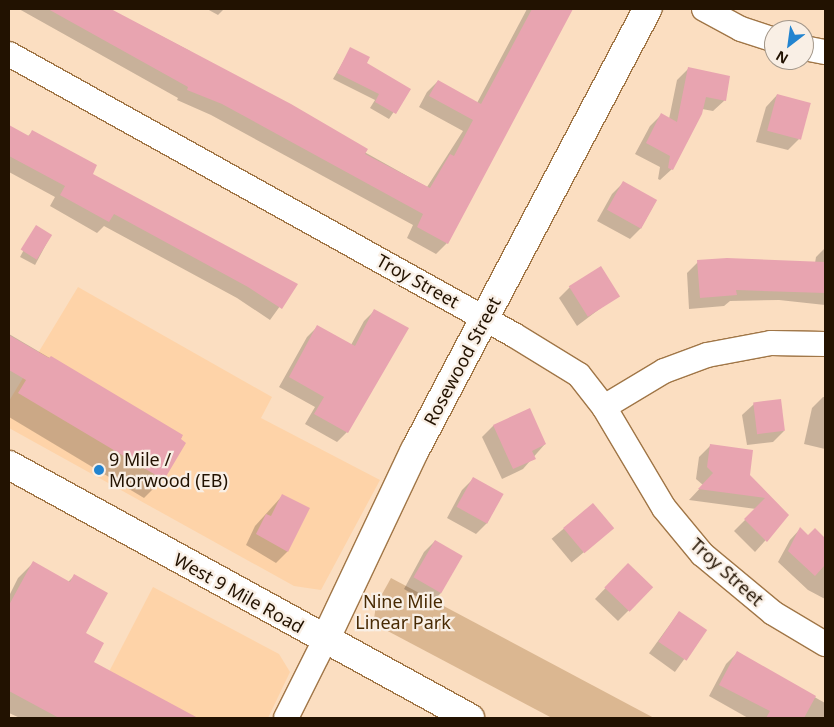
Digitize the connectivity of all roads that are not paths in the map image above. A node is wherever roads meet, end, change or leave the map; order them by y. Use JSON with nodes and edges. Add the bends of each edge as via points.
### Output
{"nodes":[{"id":1,"x":648,"y":9,"type":"edge"},
{"id":2,"x":704,"y":9,"type":"edge"},
{"id":3,"x":764,"y":37,"type":"edge"},
{"id":4,"x":9,"y":54,"type":"edge"},
{"id":5,"x":484,"y":318,"type":"junction"},
{"id":6,"x":825,"y":344,"type":"edge"},
{"id":7,"x":604,"y":407,"type":"junction"},
{"id":8,"x":11,"y":470,"type":"edge"},
{"id":9,"x":325,"y":640,"type":"junction"},
{"id":10,"x":825,"y":644,"type":"edge"},
{"id":11,"x":286,"y":718,"type":"edge"},
{"id":12,"x":470,"y":718,"type":"edge"}],
"edges":[{"from":1,"to":5,"type":"street","name":"Rosewood Street"},
{"from":2,"to":3,"type":"street","via":[[741,29]]},
{"from":4,"to":5,"type":"street","name":"Troy Street"},
{"from":5,"to":7,"type":"street","name":"Troy Street","via":[[551,355],[579,375]]},
{"from":5,"to":9,"type":"street","name":"Rosewood Street","via":[[415,450]]},
{"from":6,"to":7,"type":"street","via":[[771,343],[707,355],[664,371]]},
{"from":7,"to":10,"type":"street","name":"Troy Street","via":[[664,508],[702,554],[773,613]]},
{"from":8,"to":9,"type":"street","name":"West 9 Mile Road"},
{"from":9,"to":11,"type":"street","name":"Rosewood Street"},
{"from":9,"to":12,"type":"street","name":"West 9 Mile Road"}]}
